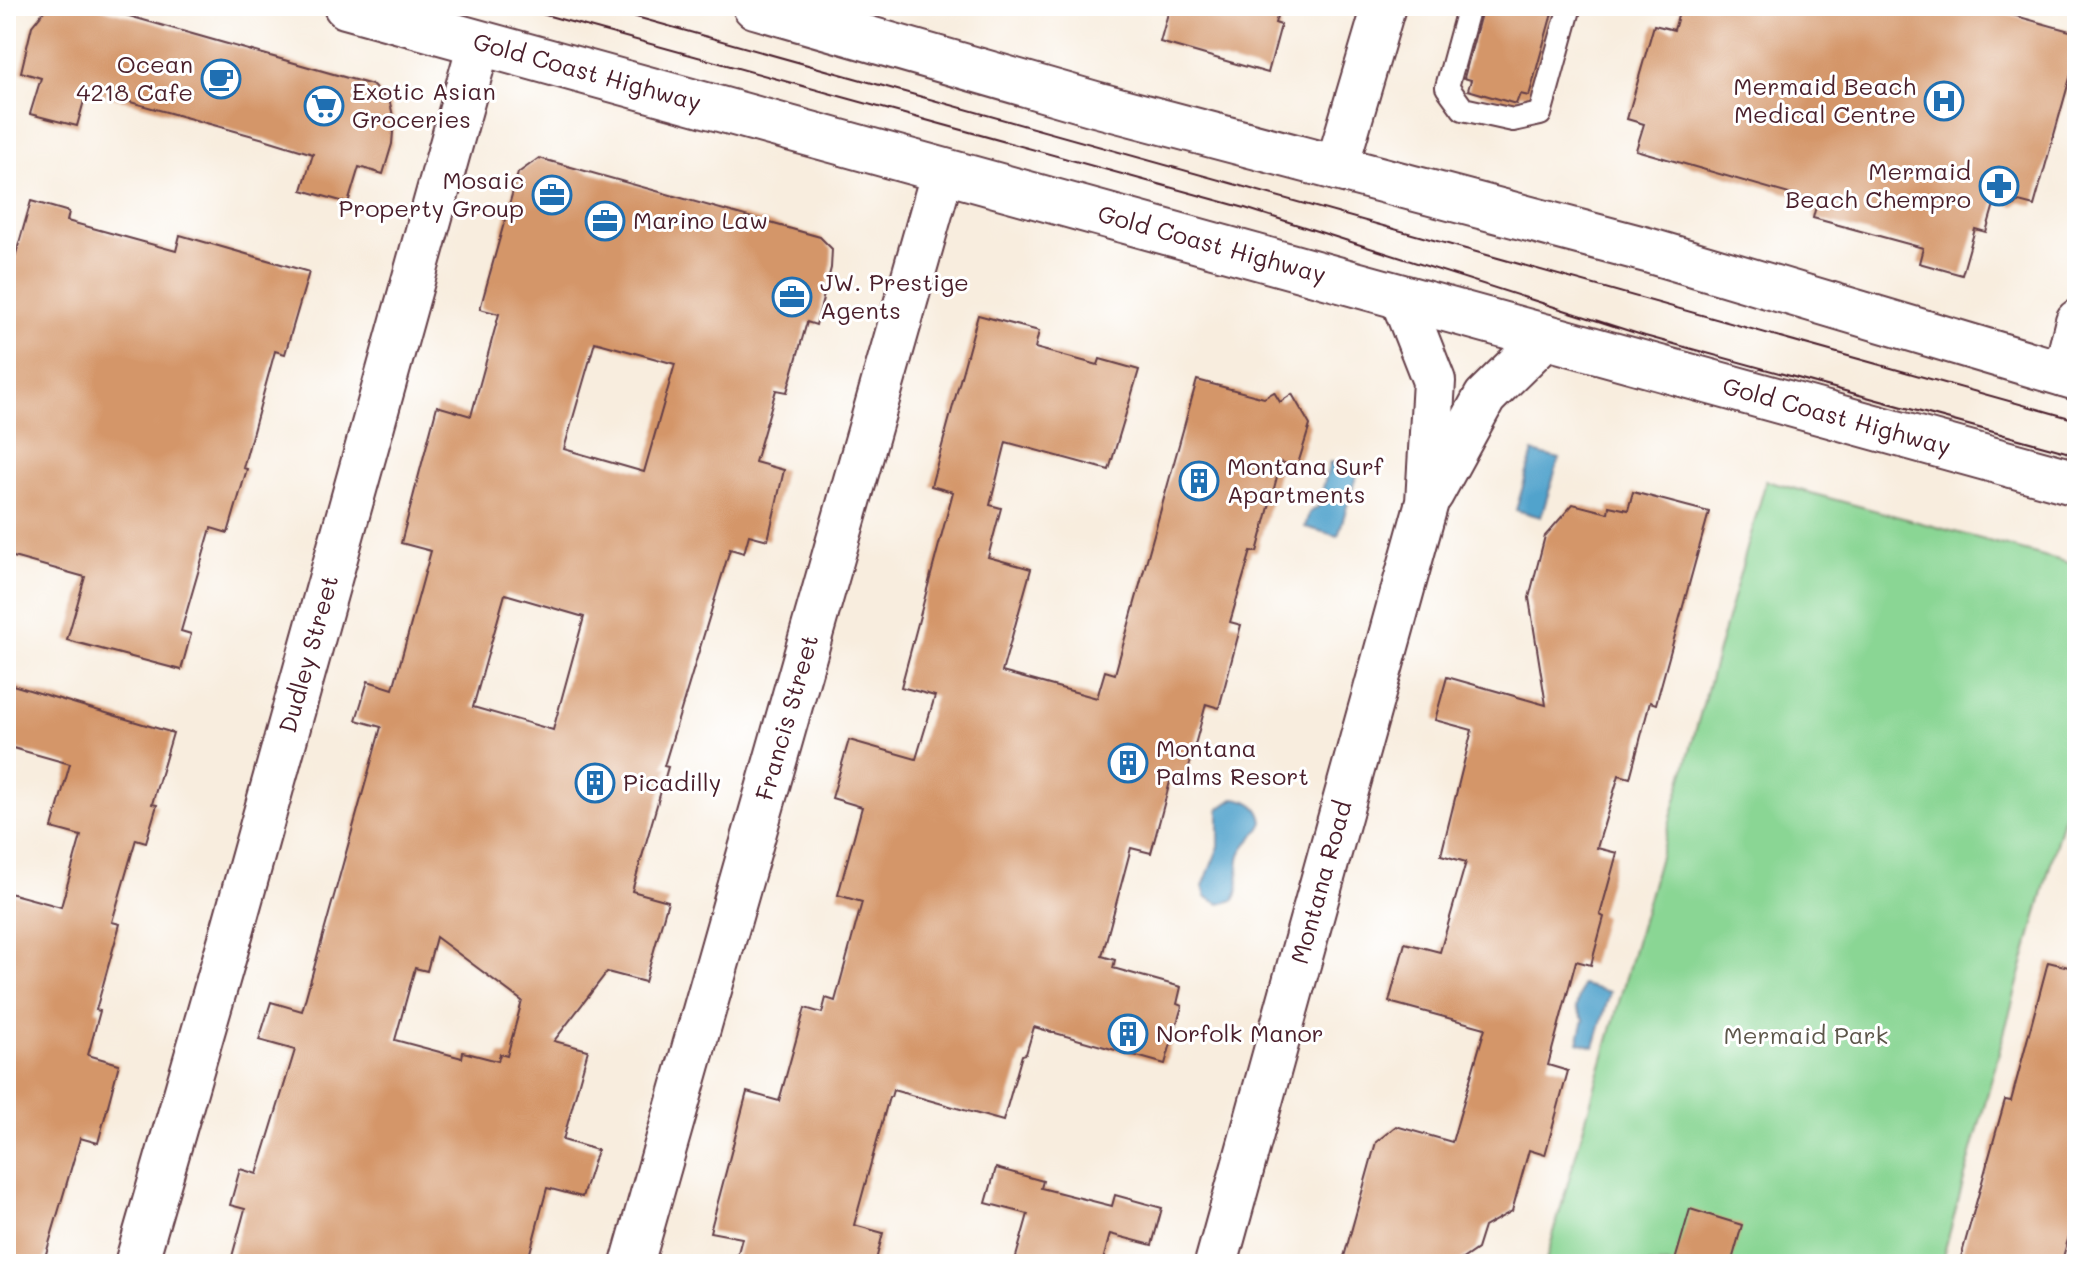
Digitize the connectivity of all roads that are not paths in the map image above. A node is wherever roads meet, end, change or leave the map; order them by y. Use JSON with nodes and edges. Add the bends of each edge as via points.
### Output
{"nodes":[{"id":1,"x":346,"y":6,"type":"edge"},
{"id":2,"x":755,"y":6,"type":"edge"},
{"id":3,"x":1384,"y":6,"type":"edge"},
{"id":4,"x":1469,"y":6,"type":"edge"},
{"id":5,"x":1570,"y":6,"type":"edge"},
{"id":6,"x":479,"y":44,"type":"junction"},
{"id":7,"x":1336,"y":169,"type":"junction"},
{"id":8,"x":943,"y":171,"type":"junction"},
{"id":9,"x":1401,"y":297,"type":"junction"},
{"id":10,"x":2077,"y":321,"type":"edge"},
{"id":11,"x":1547,"y":336,"type":"junction"},
{"id":12,"x":2071,"y":376,"type":"edge"},
{"id":13,"x":2077,"y":483,"type":"edge"},
{"id":14,"x":1427,"y":502,"type":"junction"},
{"id":15,"x":136,"y":1264,"type":"edge"},
{"id":16,"x":632,"y":1264,"type":"edge"},
{"id":17,"x":1216,"y":1264,"type":"edge"}],
"edges":[{"from":1,"to":6,"type":"highway","name":"Gold Coast Highway"},
{"from":2,"to":7,"type":"highway"},
{"from":3,"to":7,"type":"street"},
{"from":4,"to":5,"type":"lane","via":[[1447,87],[1463,109],[1513,120],[1540,114]]},
{"from":6,"to":8,"type":"highway","name":"Gold Coast Highway"},
{"from":6,"to":15,"type":"street","name":"Dudley Street"},
{"from":7,"to":12,"type":"highway","via":[[1647,250]]},
{"from":8,"to":9,"type":"highway","name":"Gold Coast Highway"},
{"from":8,"to":16,"type":"street","name":"Francis Street"},
{"from":9,"to":11,"type":"highway","name":"Gold Coast Highway"},
{"from":9,"to":14,"type":"street","name":"Montana Road","via":[[1434,381]]},
{"from":10,"to":12,"type":"street"},
{"from":11,"to":13,"type":"highway","name":"Gold Coast Highway"},
{"from":11,"to":14,"type":"street","name":"Montana Road","via":[[1485,397]]},
{"from":14,"to":17,"type":"street","name":"Montana Road"}]}
